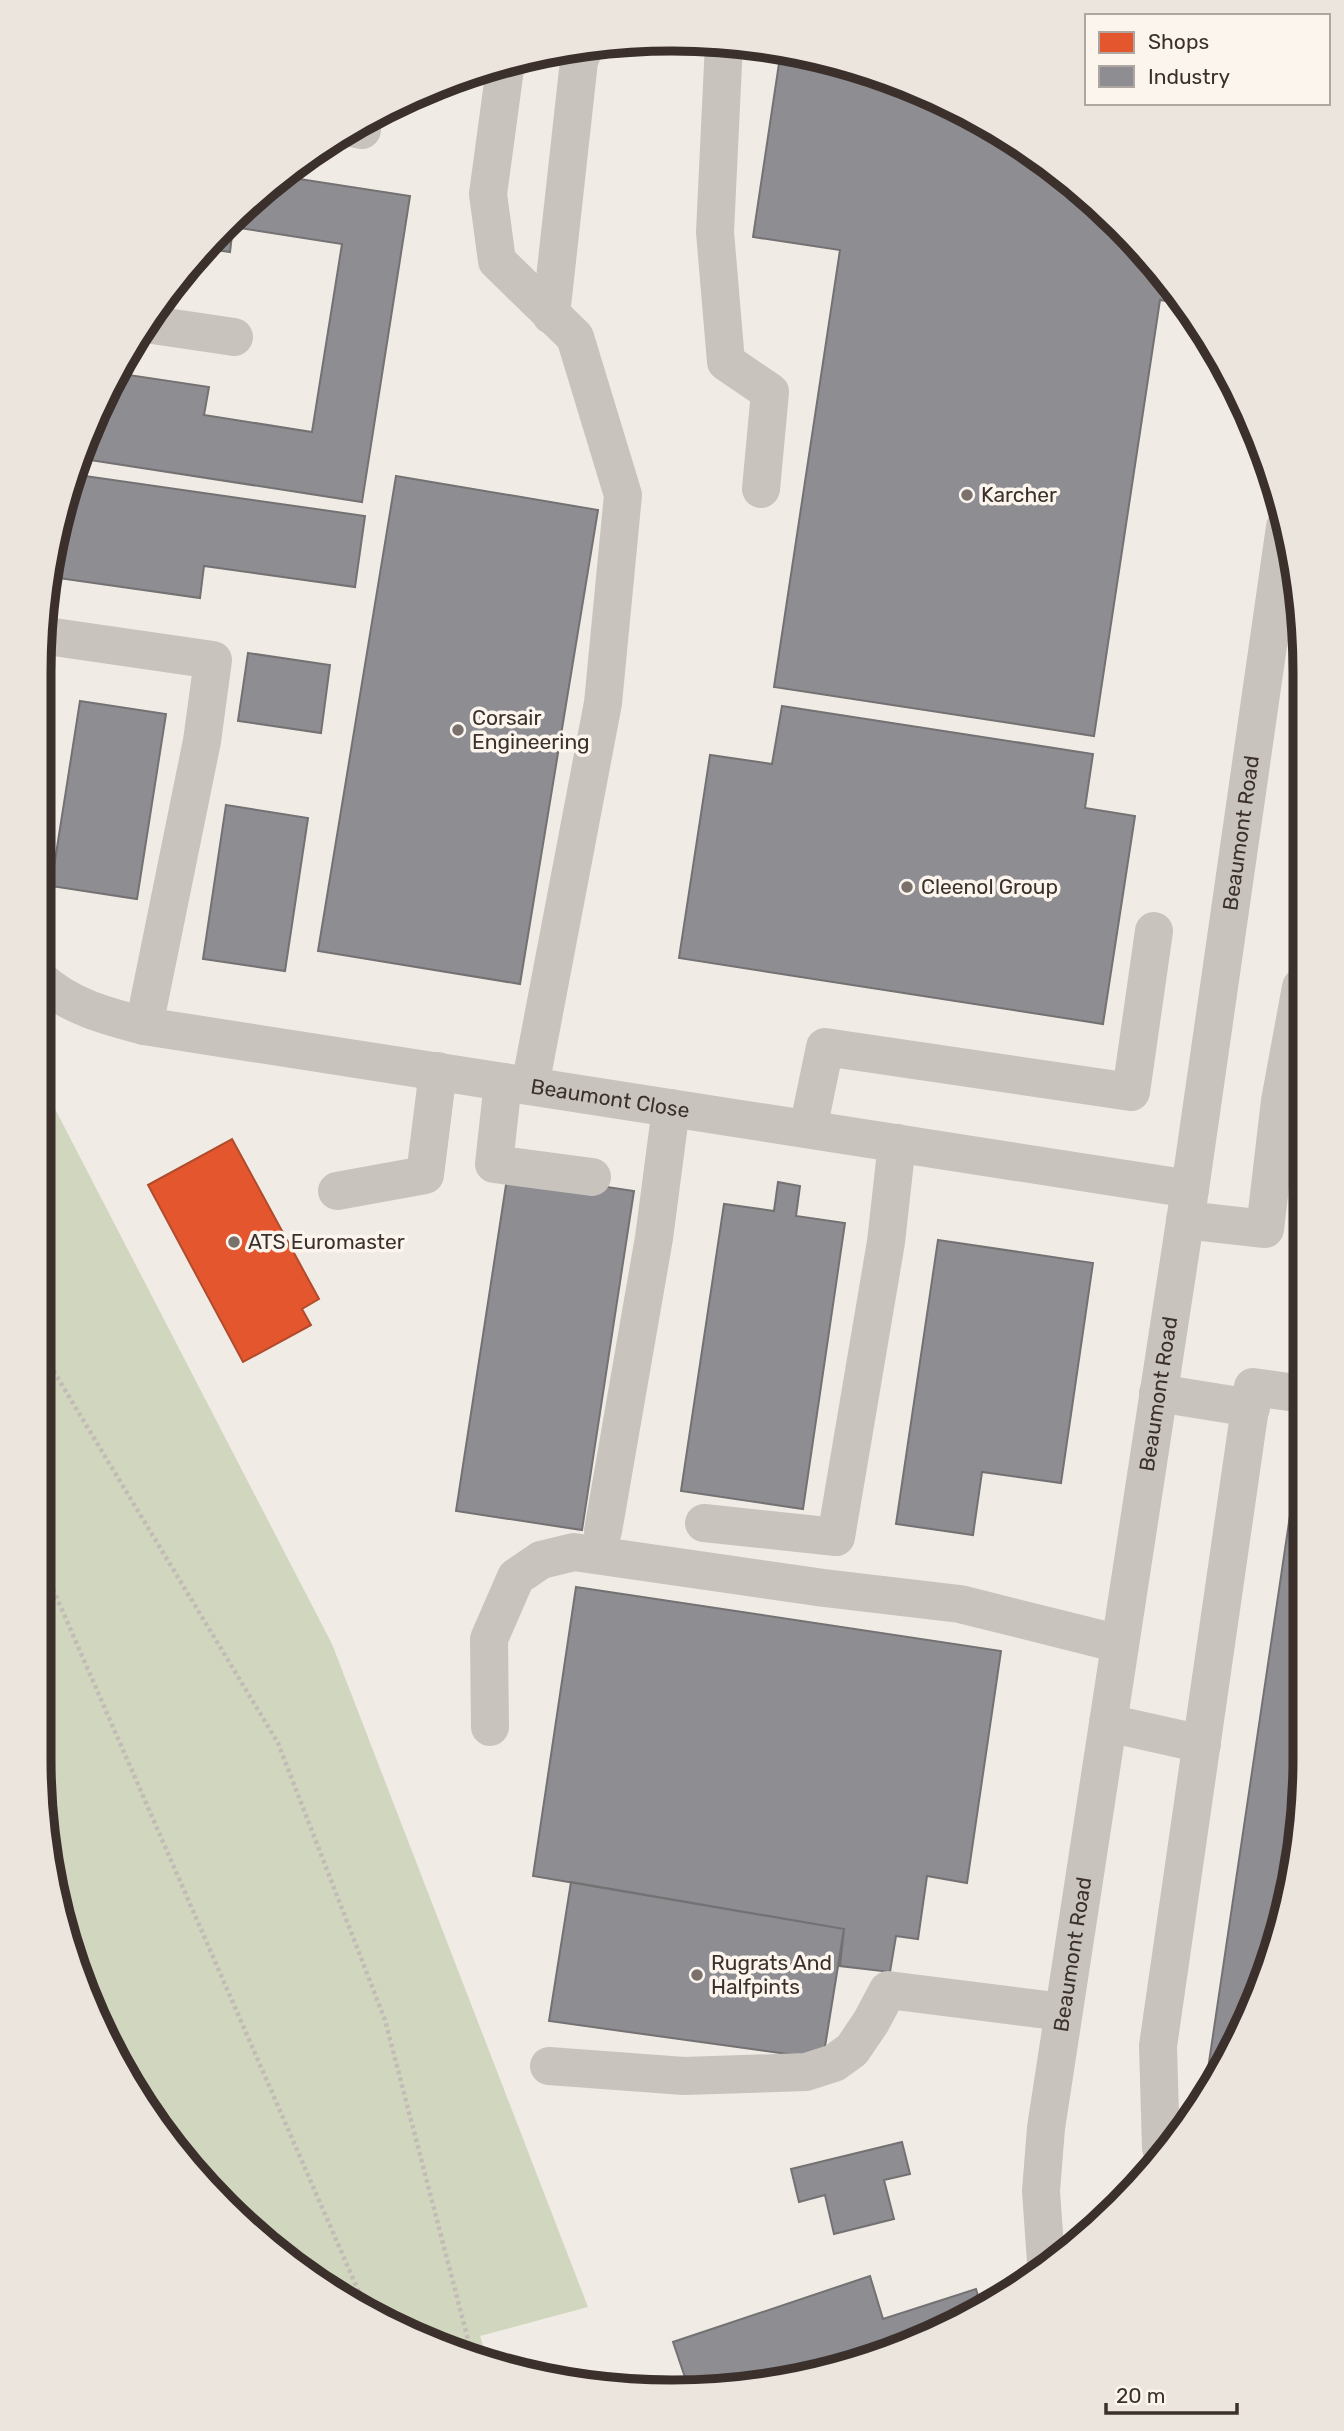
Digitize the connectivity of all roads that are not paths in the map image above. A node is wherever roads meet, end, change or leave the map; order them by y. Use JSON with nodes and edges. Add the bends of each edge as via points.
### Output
{"nodes":[{"id":1,"x":724,"y":53,"type":"edge"},
{"id":2,"x":580,"y":58,"type":"edge"},
{"id":3,"x":504,"y":74,"type":"edge"},
{"id":4,"x":551,"y":314,"type":"junction"},
{"id":5,"x":156,"y":325,"type":"edge"},
{"id":6,"x":234,"y":337,"type":"dead end"},
{"id":7,"x":761,"y":489,"type":"dead end"},
{"id":8,"x":1281,"y":553,"type":"edge"},
{"id":9,"x":52,"y":637,"type":"edge"},
{"id":10,"x":1154,"y":931,"type":"dead end"},
{"id":11,"x":51,"y":990,"type":"edge"},
{"id":12,"x":144,"y":1026,"type":"junction"},
{"id":13,"x":1293,"y":1030,"type":"edge"},
{"id":14,"x":438,"y":1072,"type":"junction"},
{"id":15,"x":516,"y":1084,"type":"junction"},
{"id":16,"x":671,"y":1108,"type":"junction"},
{"id":17,"x":808,"y":1129,"type":"junction"},
{"id":18,"x":897,"y":1143,"type":"junction"},
{"id":19,"x":593,"y":1177,"type":"dead end"},
{"id":20,"x":337,"y":1191,"type":"dead end"},
{"id":21,"x":1187,"y":1205,"type":"junction"},
{"id":22,"x":1293,"y":1393,"type":"edge"},
{"id":23,"x":1158,"y":1394,"type":"junction"},
{"id":24,"x":1251,"y":1408,"type":"junction"},
{"id":25,"x":704,"y":1523,"type":"dead end"},
{"id":26,"x":603,"y":1531,"type":"dead end"},
{"id":27,"x":1120,"y":1644,"type":"junction"},
{"id":28,"x":1108,"y":1723,"type":"junction"},
{"id":29,"x":490,"y":1727,"type":"dead end"},
{"id":30,"x":1202,"y":1744,"type":"junction"},
{"id":31,"x":1063,"y":2012,"type":"junction"},
{"id":32,"x":549,"y":2066,"type":"dead end"},
{"id":33,"x":1161,"y":2142,"type":"edge"},
{"id":34,"x":1046,"y":2255,"type":"edge"}],
"edges":[{"from":1,"to":7,"type":"street","via":[[715,232],[726,362],[770,392]]},
{"from":2,"to":4,"type":"street"},
{"from":3,"to":4,"type":"street","via":[[488,194],[497,261]]},
{"from":4,"to":15,"type":"street","via":[[575,337],[623,495],[603,703]]},
{"from":5,"to":6,"type":"street"},
{"from":8,"to":21,"type":"street","name":"Beaumont Road"},
{"from":9,"to":12,"type":"street","via":[[213,660],[199,754]]},
{"from":10,"to":17,"type":"street","via":[[1131,1092],[825,1047]]},
{"from":11,"to":12,"type":"street","name":"Beaumont Close","via":[[101,1015]]},
{"from":12,"to":14,"type":"street","name":"Beaumont Close"},
{"from":13,"to":21,"type":"street","name":"Beaumont Close","via":[[1265,1229]]},
{"from":14,"to":15,"type":"street","name":"Beaumont Close"},
{"from":14,"to":20,"type":"street","via":[[425,1175]]},
{"from":15,"to":16,"type":"street","name":"Beaumont Close"},
{"from":15,"to":19,"type":"street","via":[[494,1164]]},
{"from":16,"to":17,"type":"street","name":"Beaumont Close"},
{"from":16,"to":26,"type":"street","via":[[654,1238]]},
{"from":17,"to":18,"type":"street","name":"Beaumont Close"},
{"from":18,"to":21,"type":"street","name":"Beaumont Close"},
{"from":18,"to":25,"type":"street","via":[[886,1242],[836,1537]]},
{"from":21,"to":23,"type":"street","name":"Beaumont Road"},
{"from":22,"to":24,"type":"street","via":[[1253,1387]]},
{"from":23,"to":24,"type":"street"},
{"from":23,"to":27,"type":"street","name":"Beaumont Road"},
{"from":24,"to":30,"type":"street"},
{"from":27,"to":28,"type":"street","name":"Beaumont Road"},
{"from":27,"to":29,"type":"street","via":[[960,1604],[574,1552],[541,1560],[516,1577],[489,1639]]},
{"from":28,"to":30,"type":"street"},
{"from":28,"to":31,"type":"street","name":"Beaumont Road"},
{"from":30,"to":33,"type":"street","via":[[1158,2046]]},
{"from":31,"to":32,"type":"street","via":[[888,1990],[852,2050],[834,2063],[806,2072],[684,2076]]},
{"from":31,"to":34,"type":"street","name":"Beaumont Road","via":[[1041,2191]]}]}
